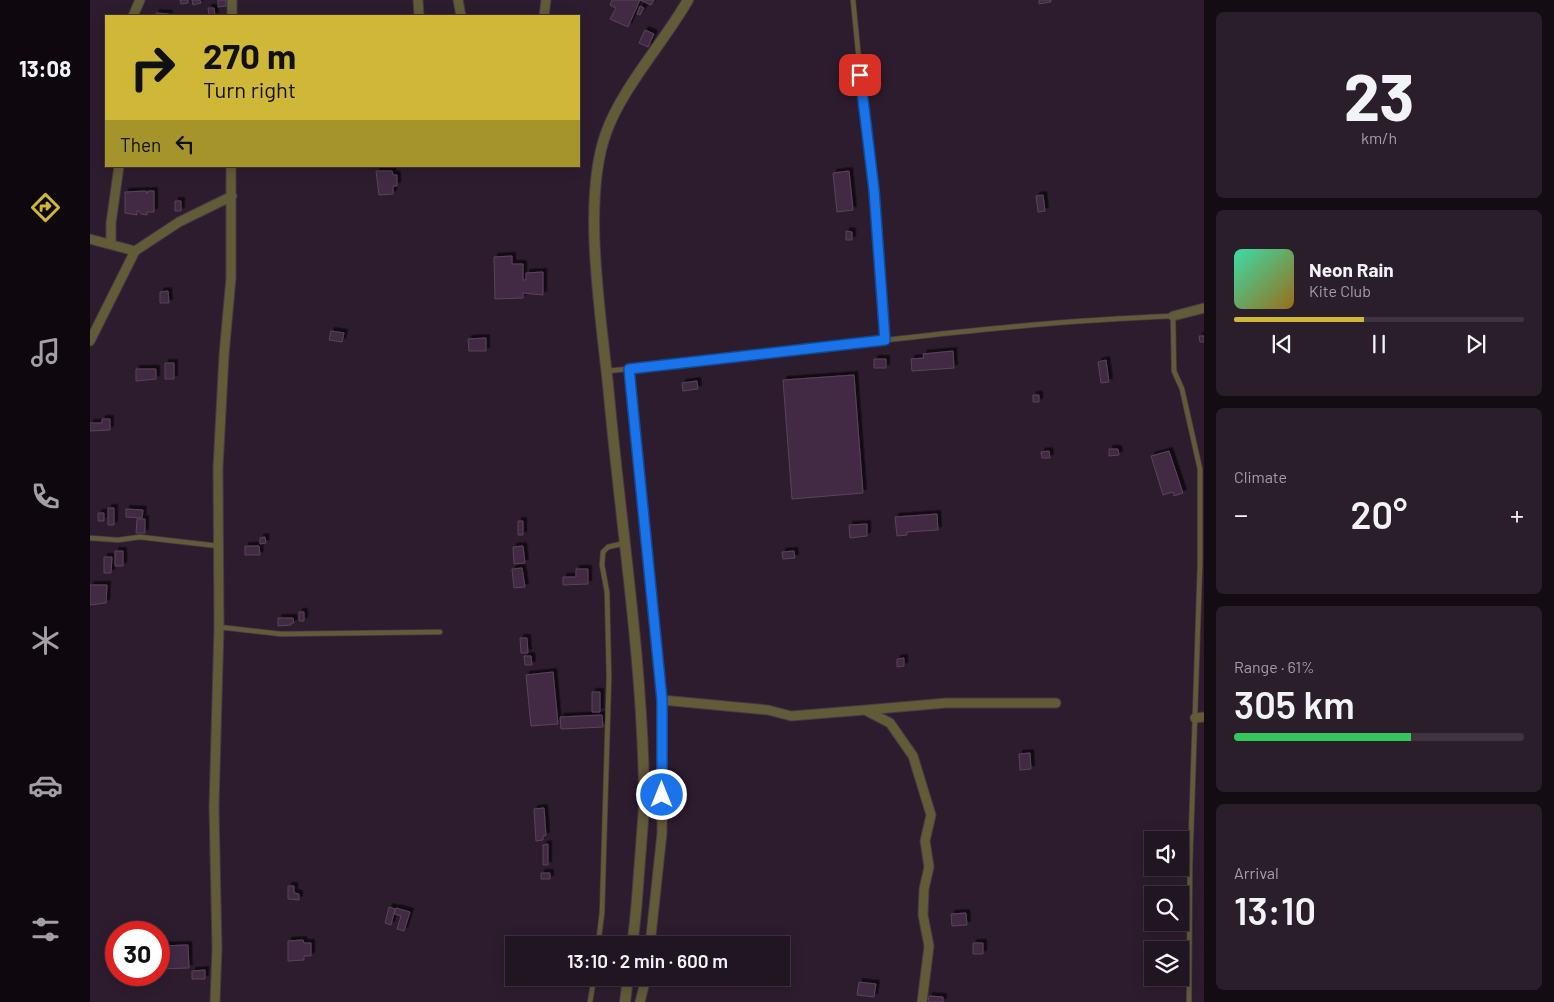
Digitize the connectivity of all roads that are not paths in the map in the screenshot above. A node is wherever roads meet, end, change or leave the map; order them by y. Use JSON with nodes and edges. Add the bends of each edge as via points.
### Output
{"nodes":[{"id":1,"x":140,"y":0,"type":"edge"},
{"id":2,"x":232,"y":0,"type":"edge"},
{"id":3,"x":418,"y":0,"type":"edge"},
{"id":4,"x":458,"y":0,"type":"edge"},
{"id":5,"x":546,"y":0,"type":"edge"},
{"id":6,"x":688,"y":0,"type":"edge"},
{"id":7,"x":853,"y":0,"type":"edge"},
{"id":8,"x":133,"y":15,"type":"edge"},
{"id":9,"x":232,"y":15,"type":"edge"},
{"id":10,"x":420,"y":15,"type":"edge"},
{"id":11,"x":461,"y":15,"type":"edge"},
{"id":12,"x":544,"y":15,"type":"edge"},
{"id":13,"x":119,"y":167,"type":"edge"},
{"id":14,"x":231,"y":167,"type":"edge"},
{"id":15,"x":232,"y":196,"type":"junction"},
{"id":16,"x":90,"y":239,"type":"edge"},
{"id":17,"x":111,"y":244,"type":"junction"},
{"id":18,"x":135,"y":251,"type":"junction"},
{"id":19,"x":1204,"y":308,"type":"edge"},
{"id":20,"x":1173,"y":316,"type":"junction"},
{"id":21,"x":885,"y":340,"type":"junction"},
{"id":22,"x":90,"y":341,"type":"edge"},
{"id":23,"x":629,"y":369,"type":"junction"},
{"id":24,"x":606,"y":371,"type":"junction"},
{"id":25,"x":90,"y":538,"type":"edge"},
{"id":26,"x":624,"y":543,"type":"junction"},
{"id":27,"x":218,"y":546,"type":"junction"},
{"id":28,"x":219,"y":627,"type":"junction"},
{"id":29,"x":440,"y":632,"type":"dead end"},
{"id":30,"x":662,"y":700,"type":"junction"},
{"id":31,"x":1056,"y":703,"type":"dead end"},
{"id":32,"x":865,"y":710,"type":"junction"},
{"id":33,"x":1200,"y":717,"type":"edge"},
{"id":34,"x":599,"y":936,"type":"edge"},
{"id":35,"x":633,"y":936,"type":"edge"},
{"id":36,"x":651,"y":936,"type":"edge"},
{"id":37,"x":593,"y":986,"type":"edge"},
{"id":38,"x":627,"y":986,"type":"edge"},
{"id":39,"x":644,"y":986,"type":"edge"},
{"id":40,"x":215,"y":1002,"type":"edge"},
{"id":41,"x":590,"y":1002,"type":"edge"},
{"id":42,"x":625,"y":1002,"type":"edge"},
{"id":43,"x":640,"y":1002,"type":"edge"},
{"id":44,"x":922,"y":1002,"type":"edge"},
{"id":45,"x":1189,"y":1002,"type":"edge"}],
"edges":[{"from":1,"to":8,"type":"street"},
{"from":2,"to":9,"type":"street"},
{"from":3,"to":10,"type":"street"},
{"from":4,"to":11,"type":"street"},
{"from":5,"to":12,"type":"street"},
{"from":6,"to":24,"type":"street","via":[[606,133],[597,178],[595,234]]},
{"from":7,"to":21,"type":"lane","via":[[874,190]]},
{"from":13,"to":17,"type":"street"},
{"from":14,"to":15,"type":"street"},
{"from":15,"to":18,"type":"street","via":[[179,222]]},
{"from":15,"to":27,"type":"street","via":[[231,278],[218,468]]},
{"from":16,"to":17,"type":"street"},
{"from":17,"to":18,"type":"street"},
{"from":18,"to":22,"type":"street"},
{"from":19,"to":20,"type":"street"},
{"from":20,"to":21,"type":"lane","via":[[1030,324]]},
{"from":20,"to":33,"type":"lane","via":[[1174,371],[1182,389],[1200,469]]},
{"from":21,"to":23,"type":"lane"},
{"from":23,"to":24,"type":"lane"},
{"from":23,"to":30,"type":"street"},
{"from":24,"to":26,"type":"street"},
{"from":25,"to":27,"type":"lane","via":[[118,540],[140,537]]},
{"from":26,"to":34,"type":"lane","via":[[608,547],[603,552],[602,564],[607,592],[609,677]]},
{"from":26,"to":35,"type":"street","via":[[638,663],[644,791]]},
{"from":27,"to":28,"type":"street"},
{"from":28,"to":29,"type":"lane","via":[[281,634]]},
{"from":28,"to":40,"type":"street","via":[[214,807]]},
{"from":30,"to":32,"type":"street","via":[[768,710],[792,716]]},
{"from":30,"to":36,"type":"street","via":[[662,833]]},
{"from":31,"to":32,"type":"street","via":[[946,703]]},
{"from":32,"to":44,"type":"street","via":[[890,723],[913,756],[931,815],[925,840],[929,867],[923,916],[929,946]]},
{"from":33,"to":45,"type":"lane","via":[[1190,866]]},
{"from":37,"to":41,"type":"lane"},
{"from":38,"to":42,"type":"street"},
{"from":39,"to":43,"type":"street"}]}
